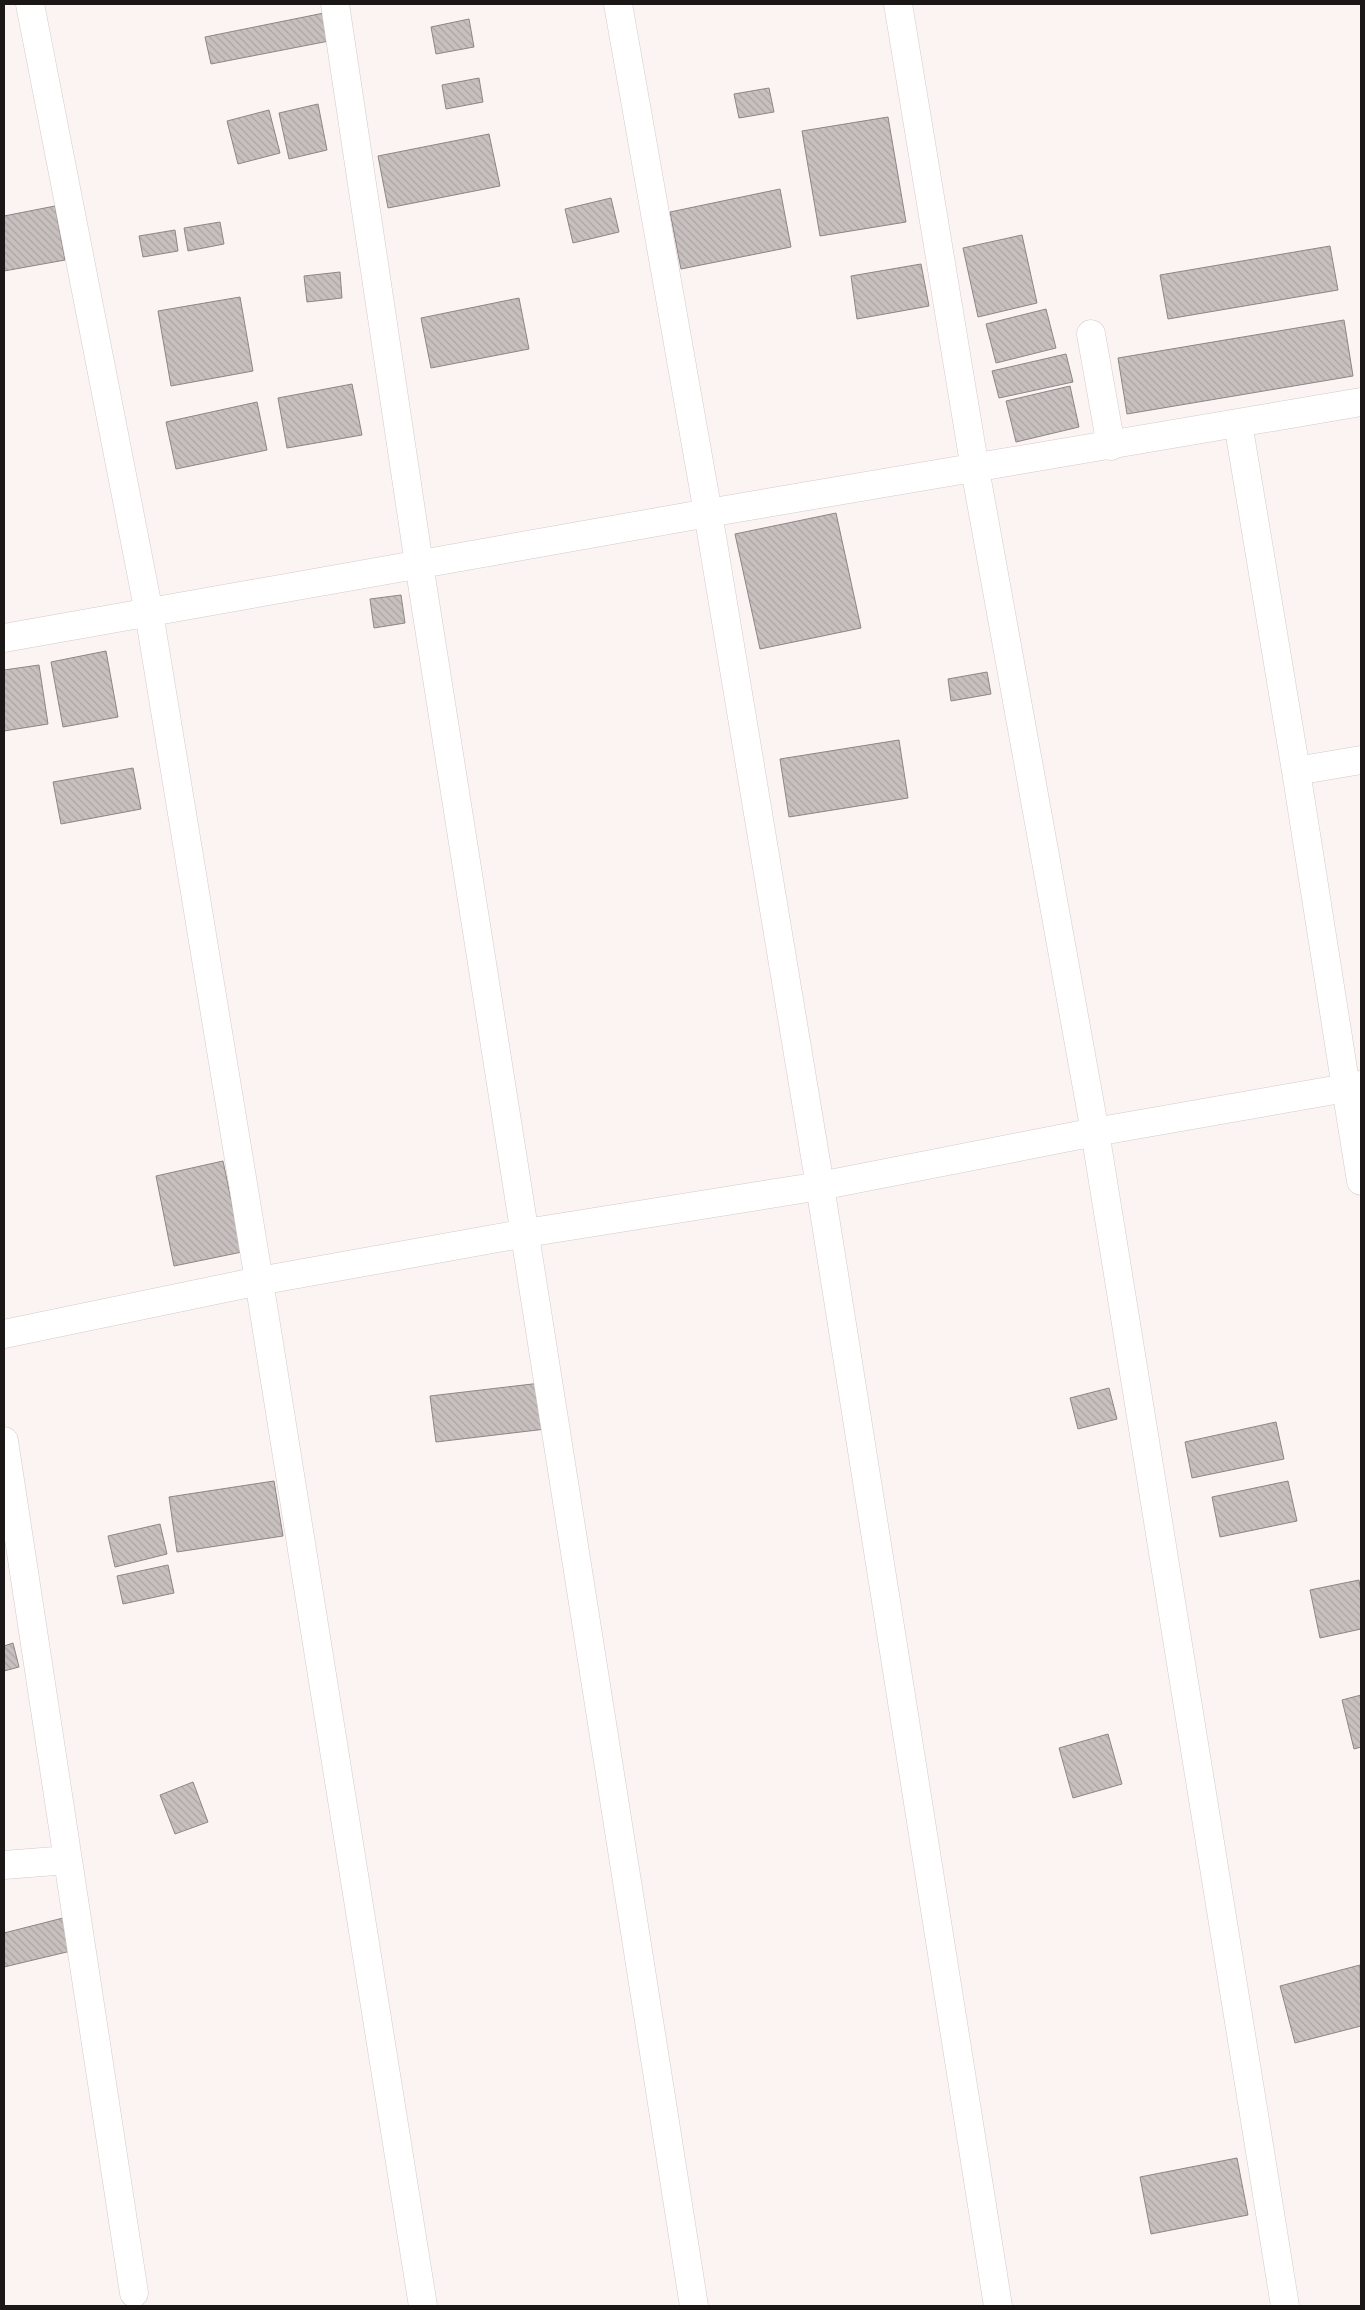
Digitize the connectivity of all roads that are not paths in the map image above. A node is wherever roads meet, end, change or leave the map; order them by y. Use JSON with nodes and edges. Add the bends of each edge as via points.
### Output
{"nodes":[{"id":1,"x":30,"y":4,"type":"edge"},
{"id":2,"x":335,"y":4,"type":"edge"},
{"id":3,"x":618,"y":4,"type":"edge"},
{"id":4,"x":898,"y":4,"type":"edge"},
{"id":5,"x":1091,"y":334,"type":"dead end"},
{"id":6,"x":1361,"y":402,"type":"edge"},
{"id":7,"x":1238,"y":423,"type":"junction"},
{"id":8,"x":1111,"y":446,"type":"junction"},
{"id":9,"x":976,"y":469,"type":"junction"},
{"id":10,"x":708,"y":514,"type":"junction"},
{"id":11,"x":420,"y":564,"type":"junction"},
{"id":12,"x":149,"y":613,"type":"junction"},
{"id":13,"x":4,"y":638,"type":"edge"},
{"id":14,"x":1361,"y":760,"type":"edge"},
{"id":15,"x":1296,"y":771,"type":"junction"},
{"id":16,"x":1353,"y":1086,"type":"edge"},
{"id":17,"x":1095,"y":1132,"type":"junction"},
{"id":18,"x":1361,"y":1181,"type":"edge"},
{"id":19,"x":820,"y":1186,"type":"junction"},
{"id":20,"x":526,"y":1233,"type":"junction"},
{"id":21,"x":260,"y":1281,"type":"junction"},
{"id":22,"x":4,"y":1334,"type":"edge"},
{"id":23,"x":4,"y":1441,"type":"edge"},
{"id":24,"x":68,"y":1860,"type":"junction"},
{"id":25,"x":4,"y":1865,"type":"edge"},
{"id":26,"x":134,"y":2293,"type":"dead end"},
{"id":27,"x":423,"y":2306,"type":"edge"},
{"id":28,"x":694,"y":2306,"type":"edge"},
{"id":29,"x":998,"y":2306,"type":"edge"},
{"id":30,"x":1285,"y":2306,"type":"edge"}],
"edges":[{"from":1,"to":12,"type":"street"},
{"from":2,"to":11,"type":"street"},
{"from":3,"to":10,"type":"street"},
{"from":4,"to":9,"type":"street"},
{"from":5,"to":8,"type":"street"},
{"from":6,"to":7,"type":"street"},
{"from":7,"to":8,"type":"street"},
{"from":7,"to":15,"type":"street"},
{"from":8,"to":9,"type":"street"},
{"from":9,"to":10,"type":"street"},
{"from":9,"to":17,"type":"street"},
{"from":10,"to":11,"type":"street"},
{"from":10,"to":19,"type":"street"},
{"from":11,"to":12,"type":"street"},
{"from":11,"to":20,"type":"street"},
{"from":12,"to":13,"type":"street"},
{"from":12,"to":21,"type":"street"},
{"from":14,"to":15,"type":"street"},
{"from":15,"to":16,"type":"street"},
{"from":16,"to":17,"type":"street"},
{"from":16,"to":18,"type":"street"},
{"from":17,"to":19,"type":"street"},
{"from":17,"to":30,"type":"street"},
{"from":19,"to":20,"type":"street"},
{"from":19,"to":29,"type":"street"},
{"from":20,"to":21,"type":"street"},
{"from":20,"to":28,"type":"street"},
{"from":21,"to":22,"type":"street"},
{"from":21,"to":27,"type":"street"},
{"from":23,"to":24,"type":"street"},
{"from":24,"to":25,"type":"street"},
{"from":24,"to":26,"type":"street"}]}
